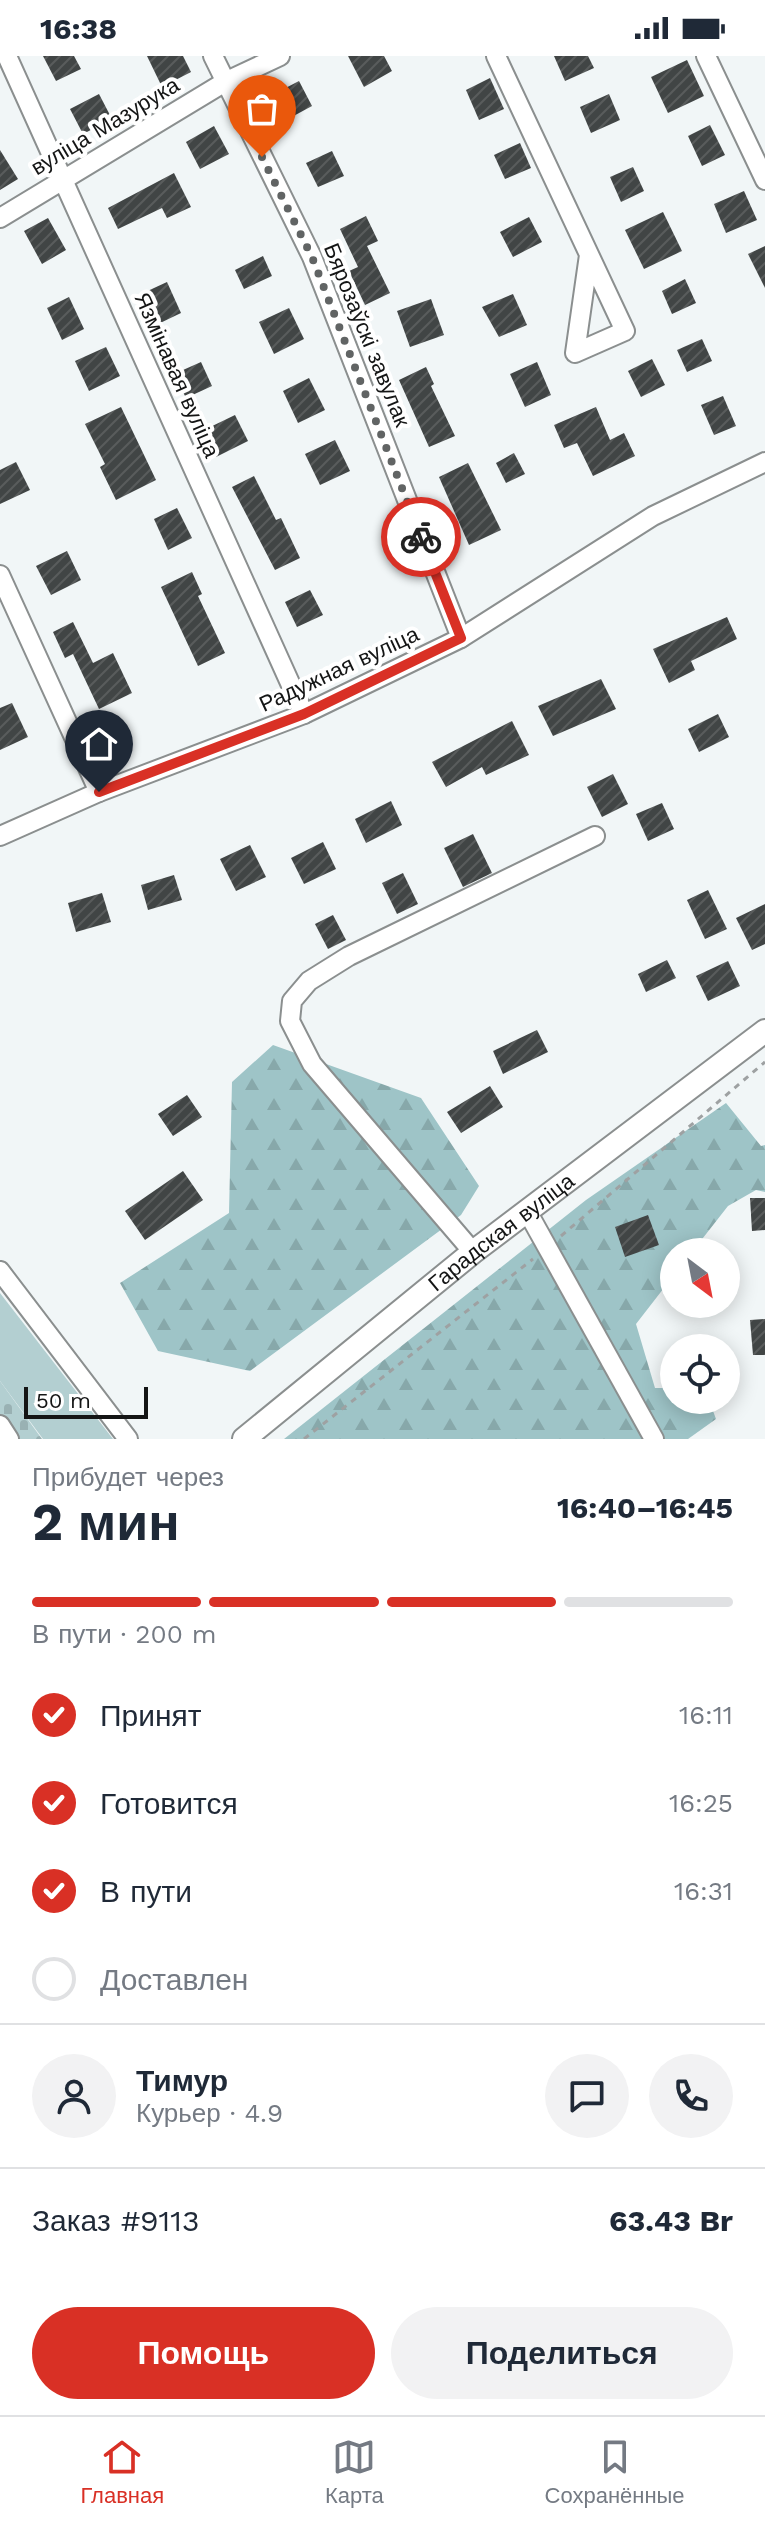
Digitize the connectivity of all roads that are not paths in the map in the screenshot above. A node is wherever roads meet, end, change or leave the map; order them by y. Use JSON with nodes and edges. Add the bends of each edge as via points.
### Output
{"nodes":[{"id":1,"x":7,"y":56,"type":"edge"},
{"id":2,"x":213,"y":56,"type":"edge"},
{"id":3,"x":280,"y":56,"type":"edge"},
{"id":4,"x":496,"y":56,"type":"edge"},
{"id":5,"x":706,"y":56,"type":"edge"},
{"id":6,"x":225,"y":82,"type":"junction"},
{"id":7,"x":63,"y":179,"type":"junction"},
{"id":8,"x":765,"y":180,"type":"edge"},
{"id":9,"x":0,"y":218,"type":"edge"},
{"id":10,"x":589,"y":255,"type":"junction"},
{"id":11,"x":765,"y":462,"type":"edge"},
{"id":12,"x":0,"y":575,"type":"edge"},
{"id":13,"x":461,"y":638,"type":"junction"},
{"id":14,"x":304,"y":714,"type":"junction"},
{"id":15,"x":99,"y":792,"type":"junction"},
{"id":16,"x":0,"y":836,"type":"edge"},
{"id":17,"x":595,"y":836,"type":"dead end"},
{"id":18,"x":762,"y":1039,"type":"edge"},
{"id":19,"x":527,"y":1211,"type":"junction"},
{"id":20,"x":473,"y":1252,"type":"junction"},
{"id":21,"x":0,"y":1271,"type":"edge"},
{"id":22,"x":0,"y":1425,"type":"edge"},
{"id":23,"x":9,"y":1439,"type":"edge"},
{"id":24,"x":128,"y":1439,"type":"edge"},
{"id":25,"x":244,"y":1439,"type":"edge"},
{"id":26,"x":654,"y":1439,"type":"edge"}],
"edges":[{"from":1,"to":7,"type":"street","name":"Язмінавая вуліца"},
{"from":2,"to":6,"type":"street","name":"Бярозаўскі завулак"},
{"from":3,"to":6,"type":"street","name":"вуліца Мазурука"},
{"from":4,"to":10,"type":"street"},
{"from":5,"to":8,"type":"street"},
{"from":6,"to":7,"type":"street","name":"вуліца Мазурука"},
{"from":6,"to":13,"type":"street","name":"Бярозаўскі завулак","via":[[312,257]]},
{"from":7,"to":9,"type":"street","name":"вуліца Мазурука"},
{"from":7,"to":14,"type":"street","name":"Язмінавая вуліца"},
{"from":10,"to":10,"type":"street","via":[[625,331],[575,353],[577,339]]},
{"from":11,"to":13,"type":"street","name":"Радужная вуліца","via":[[653,516]]},
{"from":12,"to":15,"type":"street"},
{"from":13,"to":14,"type":"street","name":"Радужная вуліца"},
{"from":14,"to":15,"type":"street","name":"Радужная вуліца"},
{"from":15,"to":16,"type":"street","name":"Радужная вуліца"},
{"from":17,"to":20,"type":"street","via":[[349,956],[309,981],[292,1001],[290,1021],[312,1064]]},
{"from":18,"to":19,"type":"main road","name":"Гарадская вуліца"},
{"from":19,"to":20,"type":"main road","name":"Гарадская вуліца"},
{"from":19,"to":26,"type":"street"},
{"from":20,"to":25,"type":"main road","name":"Гарадская вуліца"},
{"from":21,"to":24,"type":"street"},
{"from":22,"to":23,"type":"street"}]}
